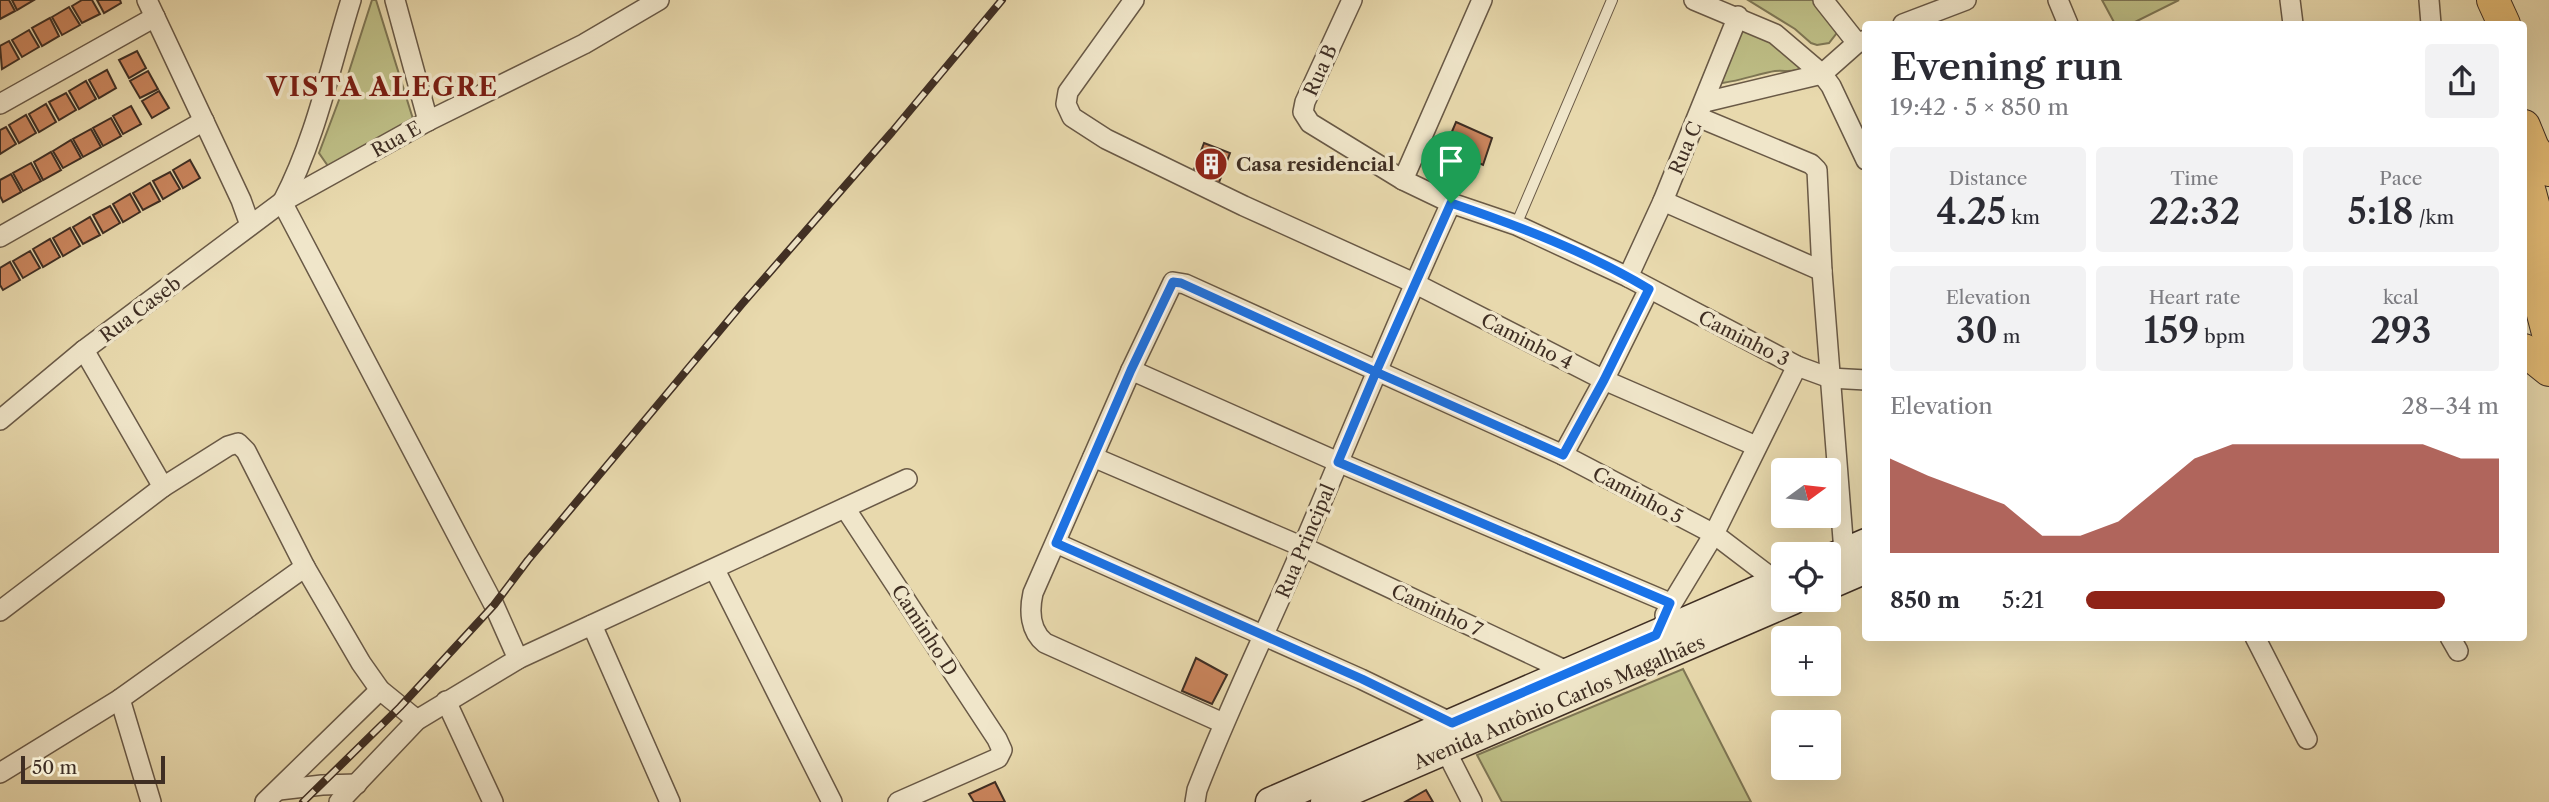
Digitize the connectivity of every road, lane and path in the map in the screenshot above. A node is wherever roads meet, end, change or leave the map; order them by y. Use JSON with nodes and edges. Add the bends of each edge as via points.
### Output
{"nodes":[{"id":1,"x":351,"y":0,"type":"edge"},
{"id":2,"x":395,"y":0,"type":"edge"},
{"id":3,"x":659,"y":0,"type":"edge"},
{"id":4,"x":1134,"y":0,"type":"edge"},
{"id":5,"x":1352,"y":0,"type":"edge"},
{"id":6,"x":1482,"y":0,"type":"edge"},
{"id":7,"x":1612,"y":0,"type":"edge"},
{"id":8,"x":1695,"y":0,"type":"edge"},
{"id":9,"x":1966,"y":0,"type":"edge"},
{"id":10,"x":2058,"y":0,"type":"edge"},
{"id":11,"x":2290,"y":0,"type":"edge"},
{"id":12,"x":2429,"y":0,"type":"edge"},
{"id":13,"x":2492,"y":0,"type":"edge"},
{"id":14,"x":1833,"y":2,"type":"edge"},
{"id":15,"x":151,"y":8,"type":"edge"},
{"id":16,"x":1738,"y":16,"type":"junction"},
{"id":17,"x":1943,"y":17,"type":"edge"},
{"id":18,"x":1920,"y":21,"type":"edge"},
{"id":19,"x":2067,"y":21,"type":"edge"},
{"id":20,"x":2293,"y":21,"type":"edge"},
{"id":21,"x":2431,"y":21,"type":"edge"},
{"id":22,"x":2487,"y":21,"type":"edge"},
{"id":23,"x":2502,"y":21,"type":"edge"},
{"id":24,"x":1861,"y":42,"type":"edge"},
{"id":25,"x":1822,"y":74,"type":"junction"},
{"id":26,"x":0,"y":104,"type":"edge"},
{"id":27,"x":1702,"y":109,"type":"junction"},
{"id":28,"x":204,"y":121,"type":"junction"},
{"id":29,"x":428,"y":121,"type":"junction"},
{"id":30,"x":2527,"y":133,"type":"edge"},
{"id":31,"x":1862,"y":152,"type":"edge"},
{"id":32,"x":2527,"y":162,"type":"edge"},
{"id":33,"x":1403,"y":180,"type":"junction"},
{"id":34,"x":2538,"y":184,"type":"edge"},
{"id":35,"x":1663,"y":201,"type":"junction"},
{"id":36,"x":282,"y":202,"type":"junction"},
{"id":37,"x":1451,"y":203,"type":"junction"},
{"id":38,"x":250,"y":225,"type":"junction"},
{"id":39,"x":1516,"y":225,"type":"junction"},
{"id":40,"x":0,"y":237,"type":"edge"},
{"id":41,"x":2527,"y":260,"type":"edge"},
{"id":42,"x":2549,"y":263,"type":"edge"},
{"id":43,"x":1822,"y":271,"type":"junction"},
{"id":44,"x":1628,"y":277,"type":"junction"},
{"id":45,"x":1414,"y":284,"type":"junction"},
{"id":46,"x":1649,"y":289,"type":"junction"},
{"id":47,"x":2539,"y":338,"type":"edge"},
{"id":48,"x":84,"y":350,"type":"junction"},
{"id":49,"x":1797,"y":366,"type":"junction"},
{"id":50,"x":1131,"y":370,"type":"junction"},
{"id":51,"x":2549,"y":370,"type":"edge"},
{"id":52,"x":1376,"y":372,"type":"junction"},
{"id":53,"x":1830,"y":378,"type":"junction"},
{"id":54,"x":1604,"y":380,"type":"junction"},
{"id":55,"x":1862,"y":380,"type":"edge"},
{"id":56,"x":0,"y":420,"type":"edge"},
{"id":57,"x":1756,"y":446,"type":"junction"},
{"id":58,"x":1563,"y":455,"type":"junction"},
{"id":59,"x":1093,"y":457,"type":"junction"},
{"id":60,"x":1338,"y":462,"type":"junction"},
{"id":61,"x":907,"y":480,"type":"dead end"},
{"id":62,"x":163,"y":487,"type":"junction"},
{"id":63,"x":845,"y":508,"type":"junction"},
{"id":64,"x":1714,"y":534,"type":"junction"},
{"id":65,"x":1056,"y":543,"type":"junction"},
{"id":66,"x":1303,"y":547,"type":"junction"},
{"id":67,"x":1851,"y":556,"type":"edge"},
{"id":68,"x":305,"y":567,"type":"junction"},
{"id":69,"x":715,"y":570,"type":"junction"},
{"id":70,"x":1771,"y":577,"type":"edge"},
{"id":71,"x":1771,"y":592,"type":"edge"},
{"id":72,"x":1771,"y":593,"type":"edge"},
{"id":73,"x":1670,"y":603,"type":"junction"},
{"id":74,"x":0,"y":611,"type":"edge"},
{"id":75,"x":592,"y":625,"type":"junction"},
{"id":76,"x":1656,"y":635,"type":"junction"},
{"id":77,"x":1263,"y":636,"type":"junction"},
{"id":78,"x":2257,"y":641,"type":"edge"},
{"id":79,"x":518,"y":659,"type":"junction"},
{"id":80,"x":1571,"y":673,"type":"junction"},
{"id":81,"x":380,"y":691,"type":"junction"},
{"id":82,"x":120,"y":699,"type":"junction"},
{"id":83,"x":446,"y":701,"type":"junction"},
{"id":84,"x":417,"y":720,"type":"junction"},
{"id":85,"x":1223,"y":723,"type":"junction"},
{"id":86,"x":1444,"y":735,"type":"junction"},
{"id":87,"x":2307,"y":738,"type":"dead end"},
{"id":88,"x":0,"y":773,"type":"edge"},
{"id":89,"x":356,"y":784,"type":"junction"},
{"id":90,"x":272,"y":796,"type":"edge"},
{"id":91,"x":1200,"y":798,"type":"edge"},
{"id":92,"x":151,"y":802,"type":"edge"},
{"id":93,"x":339,"y":802,"type":"edge"},
{"id":94,"x":493,"y":802,"type":"edge"},
{"id":95,"x":670,"y":802,"type":"edge"},
{"id":96,"x":832,"y":802,"type":"edge"},
{"id":97,"x":898,"y":802,"type":"edge"},
{"id":98,"x":1270,"y":802,"type":"edge"},
{"id":99,"x":1325,"y":802,"type":"edge"},
{"id":100,"x":1472,"y":802,"type":"edge"}],
"edges":[{"from":1,"to":36,"type":"street","via":[[312,132]]},
{"from":2,"to":29,"type":"street"},
{"from":3,"to":29,"type":"street","name":"Rua E","via":[[584,44]]},
{"from":4,"to":45,"type":"street","name":"Caminho 4","via":[[1068,92],[1072,117],[1106,139]]},
{"from":5,"to":33,"type":"street","name":"Rua B","via":[[1303,112],[1310,123]]},
{"from":6,"to":33,"type":"street"},
{"from":7,"to":39,"type":"lane"},
{"from":8,"to":16,"type":"street"},
{"from":9,"to":17,"type":"street"},
{"from":10,"to":19,"type":"street"},
{"from":11,"to":20,"type":"street"},
{"from":12,"to":21,"type":"street"},
{"from":13,"to":22,"type":"main road"},
{"from":13,"to":23,"type":"main road"},
{"from":14,"to":24,"type":"street"},
{"from":15,"to":26,"type":"street"},
{"from":15,"to":28,"type":"street"},
{"from":16,"to":25,"type":"street","via":[[1775,34]]},
{"from":16,"to":27,"type":"street","name":"Rua C"},
{"from":17,"to":18,"type":"street"},
{"from":24,"to":25,"type":"street"},
{"from":25,"to":27,"type":"street"},
{"from":25,"to":31,"type":"street"},
{"from":27,"to":35,"type":"street","name":"Rua C"},
{"from":27,"to":43,"type":"street","via":[[1817,170]]},
{"from":28,"to":38,"type":"street"},
{"from":28,"to":40,"type":"street"},
{"from":29,"to":36,"type":"street","name":"Rua E"},
{"from":30,"to":34,"type":"main road"},
{"from":32,"to":34,"type":"main road"},
{"from":33,"to":37,"type":"street","name":"Rua B"},
{"from":34,"to":42,"type":"main road"},
{"from":35,"to":43,"type":"street"},
{"from":35,"to":44,"type":"street","name":"Rua C"},
{"from":36,"to":38,"type":"street","name":"Rua Caseb"},
{"from":36,"to":79,"type":"street"},
{"from":37,"to":39,"type":"street","name":"Rua B"},
{"from":37,"to":45,"type":"street","name":"Rua Principal"},
{"from":38,"to":48,"type":"street","name":"Rua Caseb"},
{"from":39,"to":44,"type":"street","name":"Rua B"},
{"from":41,"to":47,"type":"main road"},
{"from":43,"to":53,"type":"street"},
{"from":44,"to":46,"type":"street","name":"Caminho 3"},
{"from":45,"to":52,"type":"street","name":"Rua Principal"},
{"from":45,"to":54,"type":"street","name":"Caminho 4"},
{"from":46,"to":49,"type":"street","name":"Caminho 3"},
{"from":46,"to":54,"type":"street"},
{"from":47,"to":51,"type":"main road"},
{"from":48,"to":56,"type":"street","name":"Rua Caseb"},
{"from":48,"to":62,"type":"street"},
{"from":49,"to":53,"type":"street","name":"Caminho 3"},
{"from":49,"to":57,"type":"street"},
{"from":50,"to":52,"type":"street","name":"Caminho 5","via":[[1173,282]]},
{"from":50,"to":59,"type":"street"},
{"from":50,"to":60,"type":"street"},
{"from":52,"to":58,"type":"street","name":"Caminho 5"},
{"from":52,"to":60,"type":"street","name":"Rua Principal"},
{"from":53,"to":55,"type":"street","name":"Caminho 3"},
{"from":53,"to":67,"type":"street"},
{"from":54,"to":57,"type":"street","name":"Caminho 4"},
{"from":54,"to":58,"type":"street"},
{"from":57,"to":64,"type":"street"},
{"from":58,"to":64,"type":"street","name":"Caminho 5"},
{"from":59,"to":65,"type":"street"},
{"from":59,"to":66,"type":"street"},
{"from":60,"to":66,"type":"street","name":"Rua Principal"},
{"from":60,"to":73,"type":"street"},
{"from":61,"to":63,"type":"street"},
{"from":62,"to":68,"type":"street","via":[[238,443],[247,451]]},
{"from":62,"to":74,"type":"street"},
{"from":63,"to":69,"type":"street"},
{"from":63,"to":97,"type":"street","name":"Caminho D","via":[[1002,753]]},
{"from":64,"to":70,"type":"street","name":"Caminho 5"},
{"from":64,"to":73,"type":"street"},
{"from":65,"to":77,"type":"street"},
{"from":65,"to":85,"type":"street","via":[[1033,593],[1031,616],[1037,636]]},
{"from":66,"to":77,"type":"street","name":"Rua Principal"},
{"from":66,"to":80,"type":"street","name":"Caminho 7"},
{"from":68,"to":81,"type":"street"},
{"from":68,"to":82,"type":"street"},
{"from":69,"to":75,"type":"street"},
{"from":69,"to":96,"type":"street"},
{"from":71,"to":76,"type":"main road","name":"Avenida Antônio Carlos Magalhães"},
{"from":72,"to":86,"type":"main road","name":"Avenida Antônio Carlos Magalhães"},
{"from":73,"to":76,"type":"street"},
{"from":75,"to":79,"type":"street"},
{"from":75,"to":95,"type":"street"},
{"from":76,"to":80,"type":"main road","name":"Avenida Antônio Carlos Magalhães"},
{"from":77,"to":85,"type":"street","name":"Rua Principal"},
{"from":77,"to":86,"type":"street","via":[[1362,679]]},
{"from":78,"to":87,"type":"street"},
{"from":79,"to":83,"type":"street"},
{"from":80,"to":86,"type":"main road","name":"Avenida Antônio Carlos Magalhães"},
{"from":81,"to":84,"type":"street"},
{"from":81,"to":90,"type":"street"},
{"from":82,"to":88,"type":"street"},
{"from":82,"to":92,"type":"street"},
{"from":83,"to":84,"type":"street"},
{"from":83,"to":94,"type":"street"},
{"from":84,"to":89,"type":"street"},
{"from":85,"to":91,"type":"street","name":"Rua Principal"},
{"from":86,"to":98,"type":"main road","name":"Avenida Antônio Carlos Magalhães"},
{"from":86,"to":99,"type":"main road","name":"Avenida Antônio Carlos Magalhães"},
{"from":86,"to":100,"type":"street"},
{"from":89,"to":90,"type":"street","via":[[322,785]]},
{"from":89,"to":93,"type":"street"}]}
